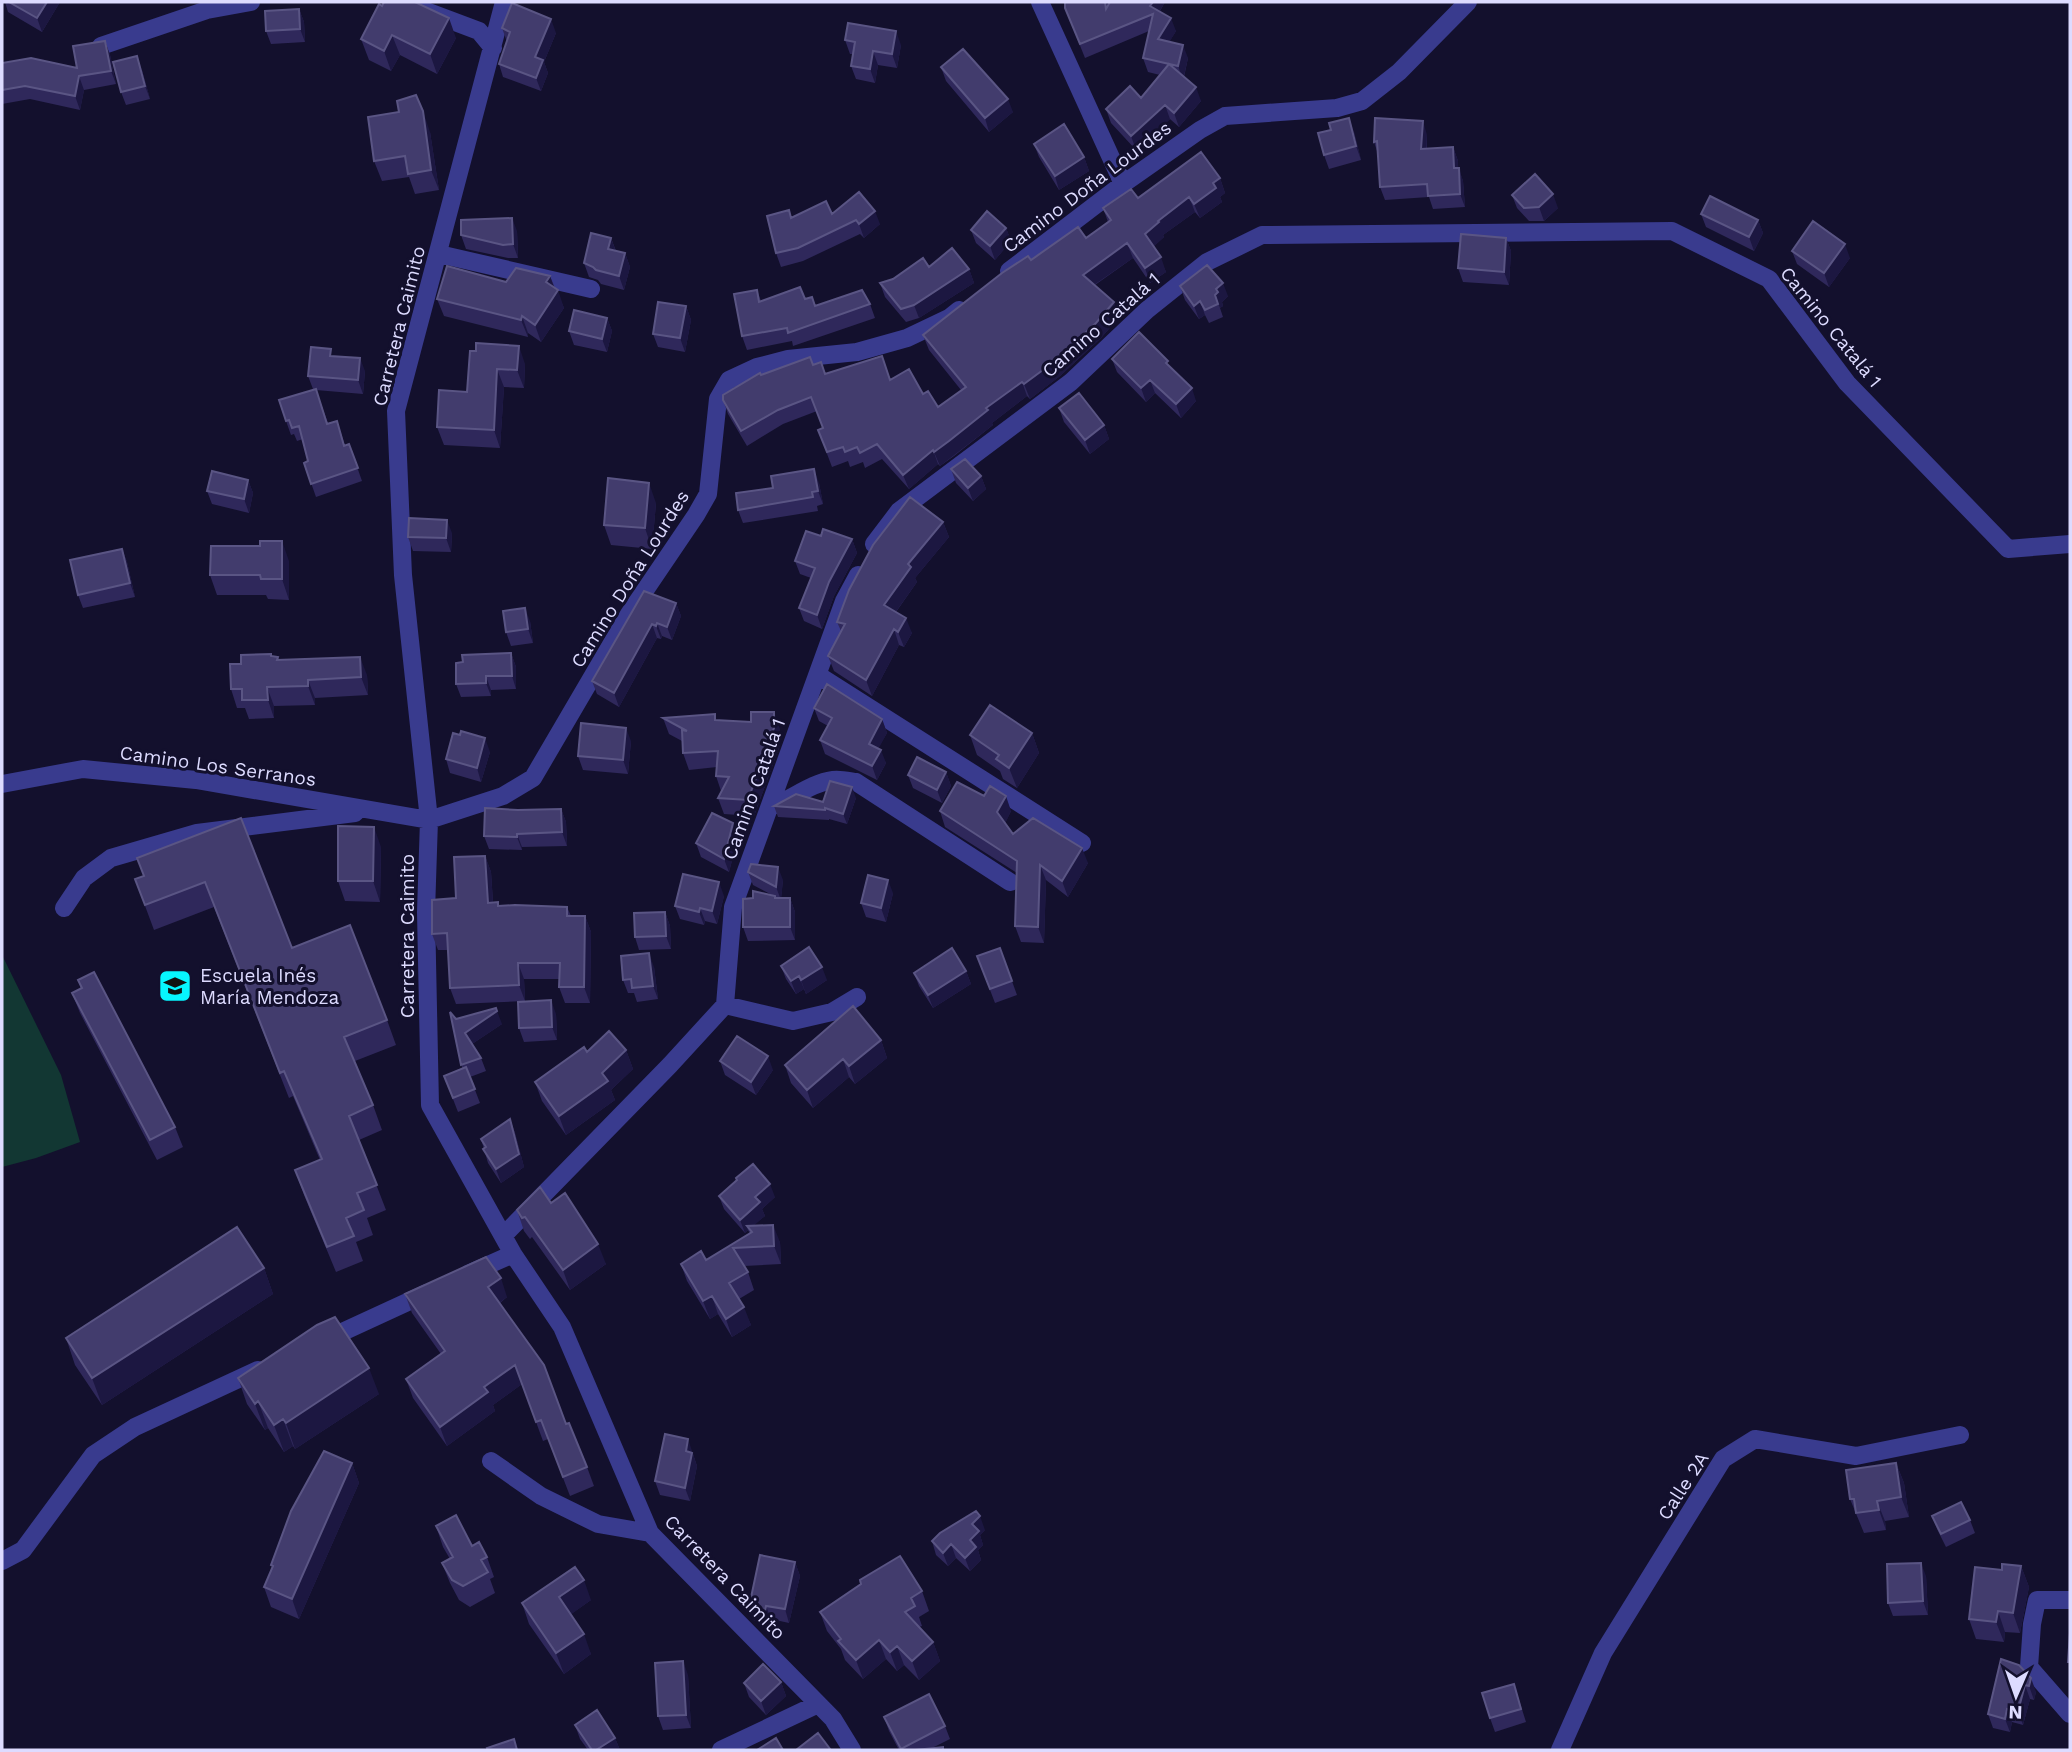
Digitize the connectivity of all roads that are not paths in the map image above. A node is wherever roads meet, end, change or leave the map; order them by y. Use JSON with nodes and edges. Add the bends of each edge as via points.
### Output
{"nodes":[{"id":1,"x":250,"y":2,"type":"edge"},
{"id":2,"x":402,"y":2,"type":"edge"},
{"id":3,"x":504,"y":2,"type":"edge"},
{"id":4,"x":1040,"y":2,"type":"edge"},
{"id":5,"x":1468,"y":2,"type":"edge"},
{"id":6,"x":101,"y":46,"type":"edge"},
{"id":7,"x":493,"y":48,"type":"junction"},
{"id":8,"x":1123,"y":184,"type":"junction"},
{"id":9,"x":439,"y":254,"type":"junction"},
{"id":10,"x":992,"y":284,"type":"edge"},
{"id":11,"x":591,"y":289,"type":"dead end"},
{"id":12,"x":970,"y":301,"type":"edge"},
{"id":13,"x":2070,"y":544,"type":"edge"},
{"id":14,"x":818,"y":675,"type":"junction"},
{"id":15,"x":2,"y":784,"type":"edge"},
{"id":16,"x":769,"y":809,"type":"junction"},
{"id":17,"x":372,"y":810,"type":"junction"},
{"id":18,"x":429,"y":820,"type":"junction"},
{"id":19,"x":1082,"y":844,"type":"edge"},
{"id":20,"x":1010,"y":882,"type":"dead end"},
{"id":21,"x":64,"y":908,"type":"dead end"},
{"id":22,"x":856,"y":998,"type":"dead end"},
{"id":23,"x":725,"y":1005,"type":"junction"},
{"id":24,"x":503,"y":1236,"type":"junction"},
{"id":25,"x":513,"y":1254,"type":"junction"},
{"id":26,"x":311,"y":1346,"type":"edge"},
{"id":27,"x":274,"y":1363,"type":"edge"},
{"id":28,"x":1961,"y":1435,"type":"dead end"},
{"id":29,"x":491,"y":1461,"type":"dead end"},
{"id":30,"x":650,"y":1533,"type":"junction"},
{"id":31,"x":2,"y":1561,"type":"edge"},
{"id":32,"x":2070,"y":1600,"type":"edge"},
{"id":33,"x":818,"y":1704,"type":"junction"},
{"id":34,"x":2070,"y":1714,"type":"edge"},
{"id":35,"x":721,"y":1750,"type":"edge"},
{"id":36,"x":852,"y":1750,"type":"edge"},
{"id":37,"x":1560,"y":1750,"type":"edge"}],
"edges":[{"from":1,"to":6,"type":"street","via":[[206,10]]},
{"from":2,"to":7,"type":"street","via":[[479,30]]},
{"from":3,"to":7,"type":"street","name":"Carretera Caimito"},
{"from":4,"to":8,"type":"street"},
{"from":5,"to":8,"type":"street","name":"Camino Doña Lourdes","via":[[1399,72],[1362,101],[1337,108],[1225,116]]},
{"from":7,"to":9,"type":"street","name":"Carretera Caimito"},
{"from":8,"to":10,"type":"street","name":"Camino Doña Lourdes"},
{"from":9,"to":11,"type":"street"},
{"from":9,"to":18,"type":"street","name":"Carretera Caimito","via":[[396,411],[403,575]]},
{"from":12,"to":18,"type":"street","name":"Camino Doña Lourdes","via":[[949,318],[907,338],[857,352],[788,359],[729,380],[718,399],[708,495],[629,614],[533,778],[503,796]]},
{"from":13,"to":14,"type":"street","name":"Camino Catalá 1","via":[[2008,548],[1847,383],[1769,279],[1672,231],[1262,235],[1207,262],[1147,310],[1071,382],[899,511],[874,545],[844,601]]},
{"from":14,"to":16,"type":"street","name":"Camino Catalá 1"},
{"from":14,"to":19,"type":"street"},
{"from":15,"to":17,"type":"street","name":"Camino Los Serranos","via":[[83,769],[196,780]]},
{"from":16,"to":20,"type":"street","via":[[835,779],[856,782]]},
{"from":16,"to":23,"type":"street","name":"Camino Catalá 1","via":[[733,907]]},
{"from":17,"to":18,"type":"street","name":"Camino Los Serranos"},
{"from":17,"to":21,"type":"street","via":[[197,833],[110,858],[84,878]]},
{"from":18,"to":24,"type":"street","name":"Carretera Caimito","via":[[430,1105]]},
{"from":22,"to":23,"type":"street","via":[[832,1013],[793,1021]]},
{"from":23,"to":24,"type":"street"},
{"from":24,"to":25,"type":"street","name":"Carretera Caimito"},
{"from":25,"to":26,"type":"street"},
{"from":25,"to":30,"type":"street","name":"Carretera Caimito","via":[[562,1327]]},
{"from":27,"to":31,"type":"street","via":[[135,1427],[93,1455],[23,1550]]},
{"from":28,"to":37,"type":"street","name":"Calle 2A","via":[[1856,1456],[1755,1439],[1723,1459],[1603,1653]]},
{"from":29,"to":30,"type":"street","via":[[541,1496],[598,1524]]},
{"from":30,"to":33,"type":"street","name":"Carretera Caimito"},
{"from":32,"to":34,"type":"street","via":[[2037,1600],[2029,1667]]},
{"from":33,"to":35,"type":"street"},
{"from":33,"to":36,"type":"street","name":"Carretera Caimito"}]}
